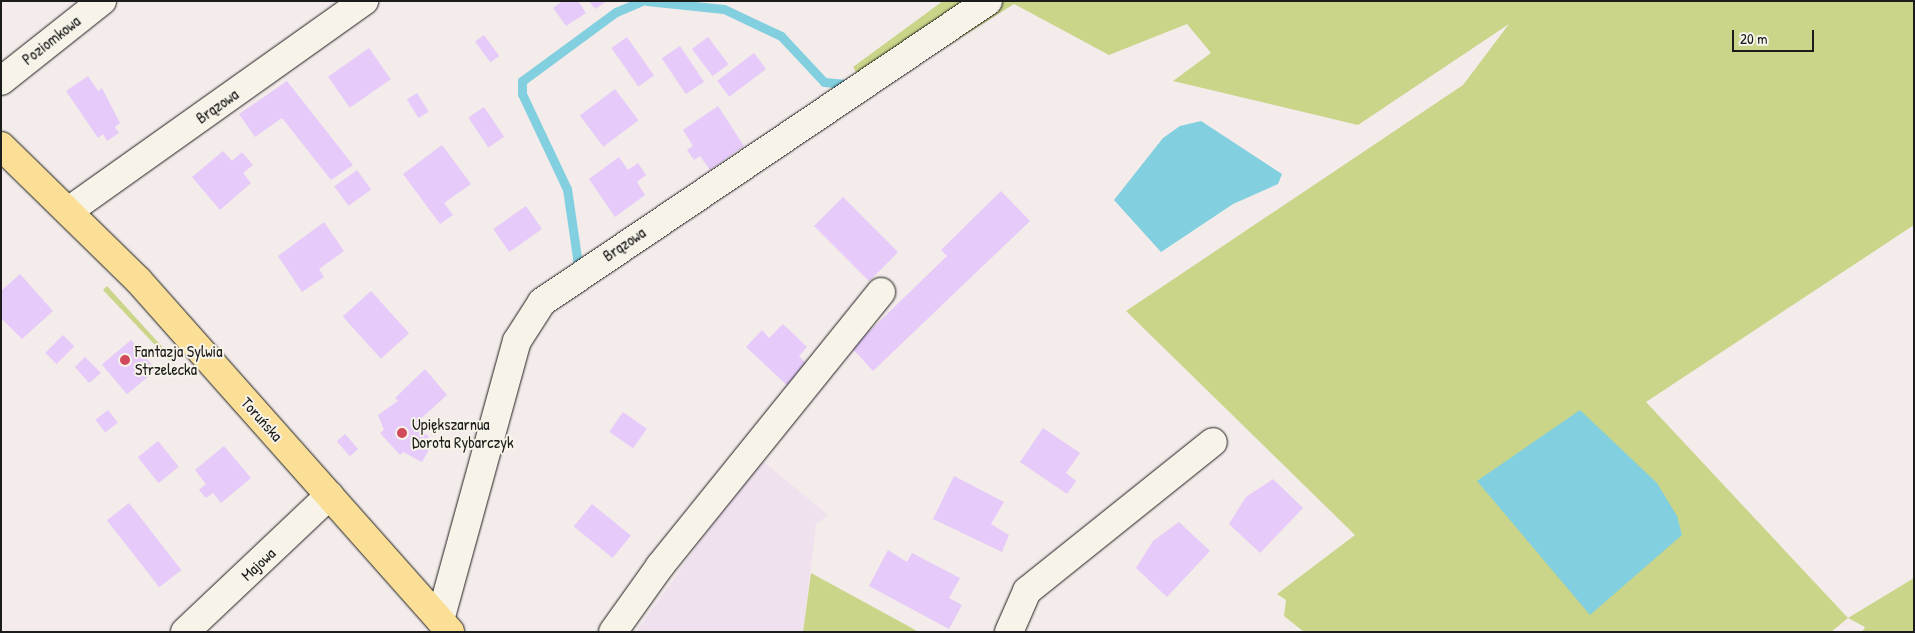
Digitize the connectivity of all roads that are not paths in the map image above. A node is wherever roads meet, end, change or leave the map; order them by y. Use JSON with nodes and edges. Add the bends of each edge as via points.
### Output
{"nodes":[{"id":1,"x":102,"y":1,"type":"edge"},
{"id":2,"x":364,"y":1,"type":"edge"},
{"id":3,"x":988,"y":1,"type":"edge"},
{"id":4,"x":1,"y":81,"type":"edge"},
{"id":5,"x":1,"y":146,"type":"edge"},
{"id":6,"x":70,"y":210,"type":"junction"},
{"id":7,"x":881,"y":292,"type":"dead end"},
{"id":8,"x":1213,"y":442,"type":"dead end"},
{"id":9,"x":330,"y":496,"type":"junction"},
{"id":10,"x":445,"y":626,"type":"edge"},
{"id":11,"x":185,"y":632,"type":"edge"},
{"id":12,"x":613,"y":632,"type":"edge"},
{"id":13,"x":1009,"y":632,"type":"edge"}],
"edges":[{"from":1,"to":4,"type":"street","name":"Poziomkowa"},
{"from":2,"to":6,"type":"street","name":"Brązowa"},
{"from":3,"to":10,"type":"street","name":"Brązowa","via":[[578,274],[542,302],[517,341]]},
{"from":5,"to":6,"type":"main road","name":"Toruńska"},
{"from":6,"to":9,"type":"main road","name":"Toruńska"},
{"from":7,"to":12,"type":"street","via":[[660,566]]},
{"from":8,"to":13,"type":"street","via":[[1027,591]]},
{"from":9,"to":10,"type":"main road","name":"Toruńska"},
{"from":9,"to":11,"type":"street","name":"Majowa"}]}
